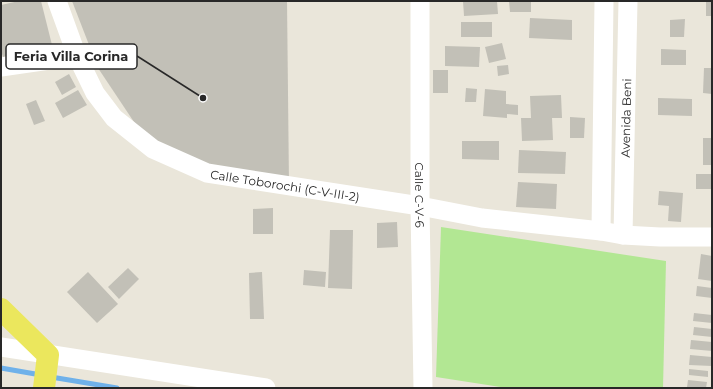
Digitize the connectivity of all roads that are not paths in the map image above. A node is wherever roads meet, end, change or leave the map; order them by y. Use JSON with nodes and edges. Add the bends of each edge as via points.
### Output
{"nodes":[{"id":1,"x":57,"y":1,"type":"edge"},
{"id":2,"x":420,"y":1,"type":"edge"},
{"id":3,"x":604,"y":1,"type":"edge"},
{"id":4,"x":628,"y":1,"type":"edge"},
{"id":5,"x":77,"y":56,"type":"junction"},
{"id":6,"x":1,"y":67,"type":"edge"},
{"id":7,"x":420,"y":206,"type":"junction"},
{"id":8,"x":601,"y":231,"type":"junction"},
{"id":9,"x":623,"y":234,"type":"junction"},
{"id":10,"x":712,"y":237,"type":"edge"},
{"id":11,"x":1,"y":309,"type":"edge"},
{"id":12,"x":1,"y":347,"type":"edge"},
{"id":13,"x":48,"y":355,"type":"junction"},
{"id":14,"x":44,"y":387,"type":"edge"},
{"id":15,"x":266,"y":388,"type":"edge"},
{"id":16,"x":423,"y":388,"type":"edge"}],
"edges":[{"from":1,"to":5,"type":"street","name":"Calle Toborochi (C-V-III-2)"},
{"from":2,"to":7,"type":"street","name":"Calle C-V-6"},
{"from":3,"to":8,"type":"street","name":"Avenida Beni"},
{"from":4,"to":9,"type":"street","name":"Avenida Beni"},
{"from":5,"to":6,"type":"street"},
{"from":5,"to":7,"type":"street","name":"Calle Toborochi (C-V-III-2)","via":[[95,93],[114,118],[153,150],[207,173]]},
{"from":7,"to":8,"type":"street","name":"Calle Toborochi (C-V-III-2)","via":[[482,218]]},
{"from":7,"to":16,"type":"street","name":"Calle C-V-6"},
{"from":8,"to":9,"type":"street","name":"Calle Toborochi (C-V-III-2)"},
{"from":9,"to":10,"type":"street","name":"Calle Toborochi (C-V-III-2)"},
{"from":11,"to":13,"type":"main road"},
{"from":12,"to":13,"type":"street"},
{"from":13,"to":14,"type":"main road"},
{"from":13,"to":15,"type":"street"}]}
